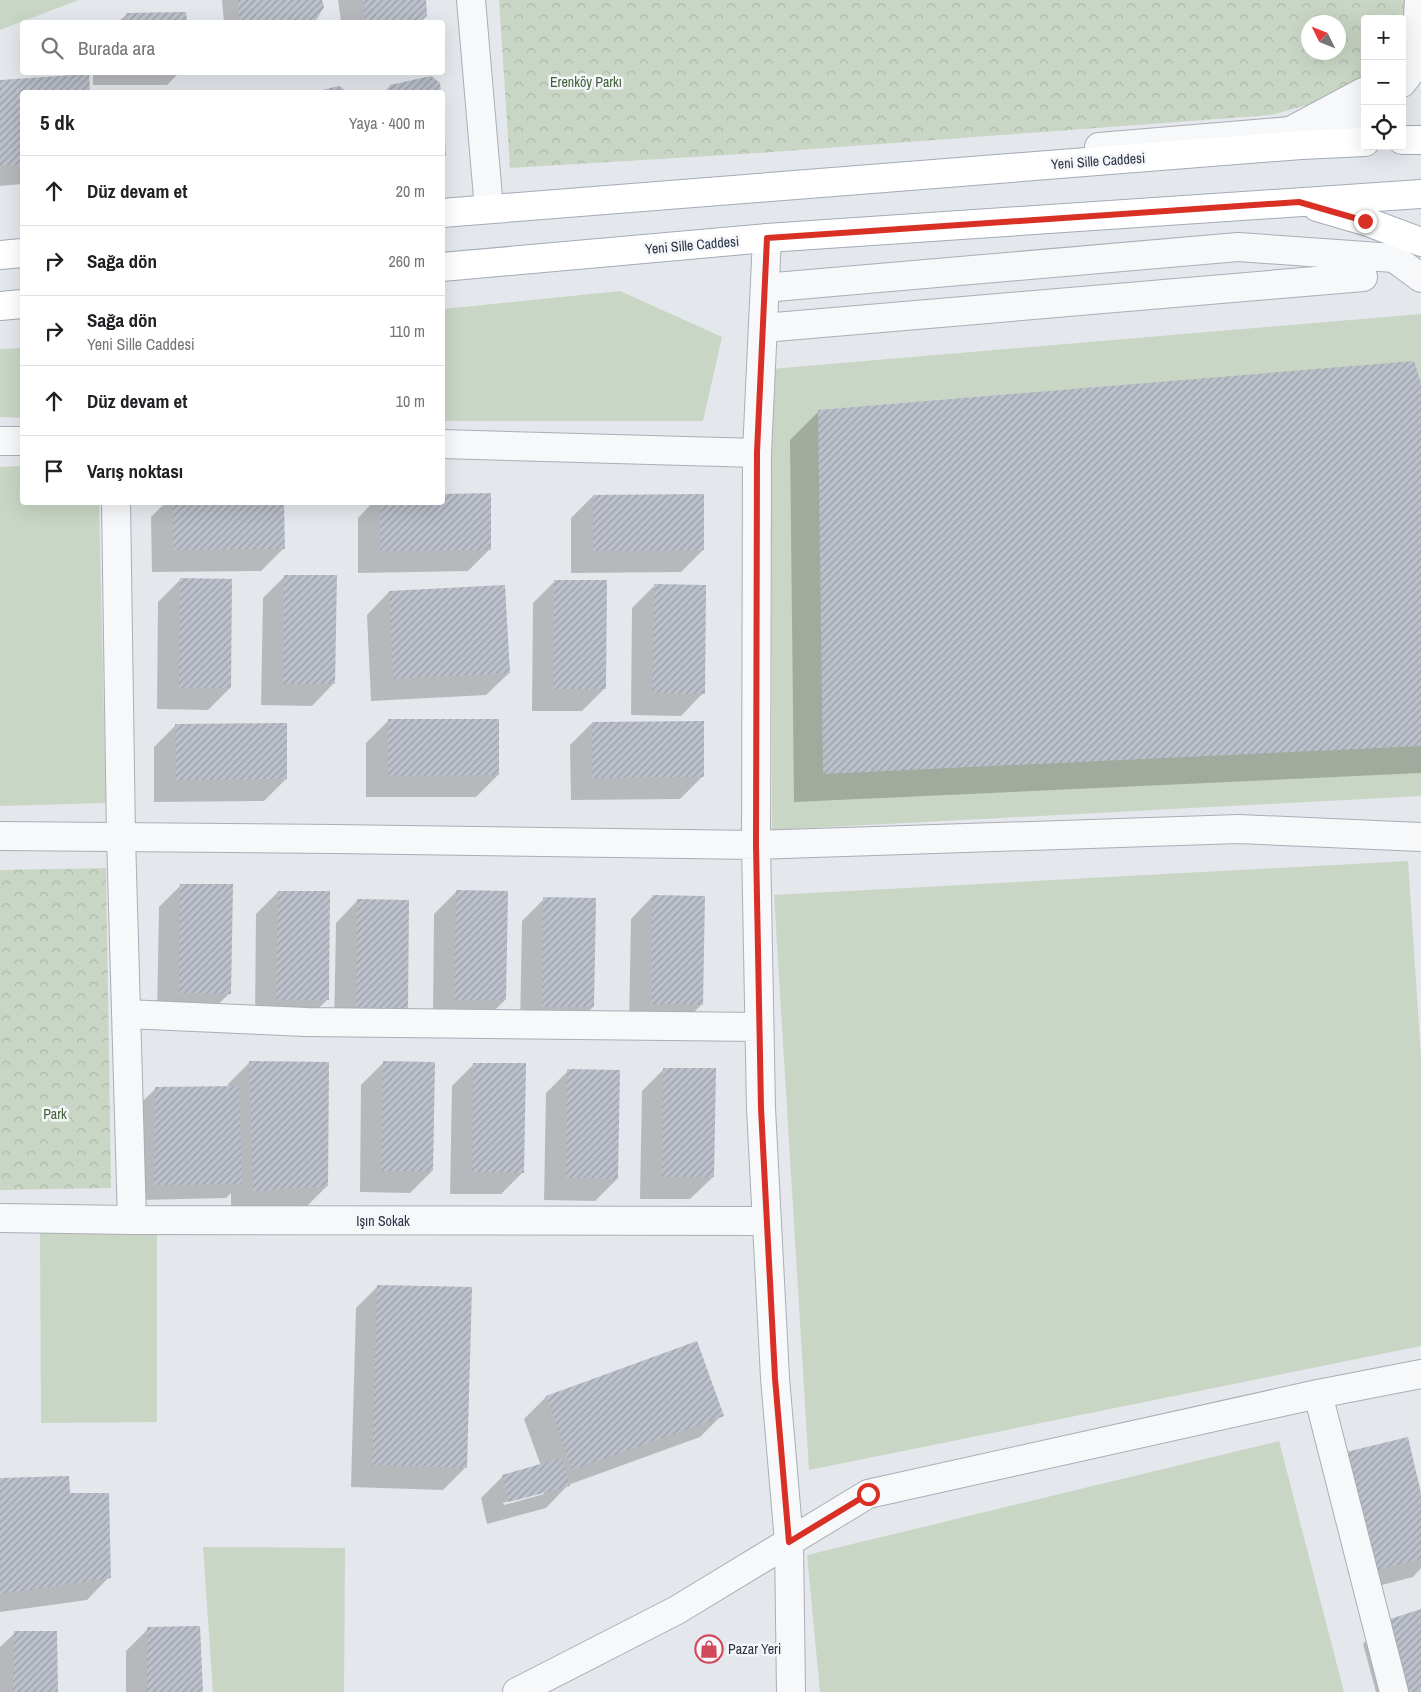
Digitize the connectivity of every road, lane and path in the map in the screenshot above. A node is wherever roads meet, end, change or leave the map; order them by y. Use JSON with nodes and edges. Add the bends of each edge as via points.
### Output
{"nodes":[{"id":1,"x":470,"y":0,"type":"edge"},
{"id":2,"x":1419,"y":0,"type":"edge"},
{"id":3,"x":1406,"y":47,"type":"edge"},
{"id":4,"x":1421,"y":58,"type":"edge"},
{"id":5,"x":1406,"y":78,"type":"edge"},
{"id":6,"x":1361,"y":94,"type":"edge"},
{"id":7,"x":1361,"y":119,"type":"edge"},
{"id":8,"x":1406,"y":140,"type":"edge"},
{"id":9,"x":1421,"y":140,"type":"edge"},
{"id":10,"x":1361,"y":142,"type":"edge"},
{"id":11,"x":1301,"y":145,"type":"junction"},
{"id":12,"x":1421,"y":194,"type":"edge"},
{"id":13,"x":1299,"y":202,"type":"junction"},
{"id":14,"x":498,"y":204,"type":"junction"},
{"id":15,"x":445,"y":213,"type":"edge"},
{"id":16,"x":767,"y":238,"type":"junction"},
{"id":17,"x":1421,"y":242,"type":"edge"},
{"id":18,"x":20,"y":253,"type":"edge"},
{"id":19,"x":0,"y":255,"type":"edge"},
{"id":20,"x":445,"y":267,"type":"edge"},
{"id":21,"x":1363,"y":277,"type":"dead end"},
{"id":22,"x":1421,"y":278,"type":"edge"},
{"id":23,"x":775,"y":287,"type":"dead end"},
{"id":24,"x":20,"y":304,"type":"edge"},
{"id":25,"x":0,"y":306,"type":"edge"},
{"id":26,"x":763,"y":328,"type":"junction"},
{"id":27,"x":0,"y":441,"type":"edge"},
{"id":28,"x":20,"y":441,"type":"edge"},
{"id":29,"x":445,"y":444,"type":"edge"},
{"id":30,"x":757,"y":452,"type":"junction"},
{"id":31,"x":116,"y":505,"type":"edge"},
{"id":32,"x":0,"y":836,"type":"edge"},
{"id":33,"x":121,"y":837,"type":"junction"},
{"id":34,"x":1421,"y":837,"type":"edge"},
{"id":35,"x":756,"y":845,"type":"junction"},
{"id":36,"x":126,"y":1014,"type":"junction"},
{"id":37,"x":760,"y":1027,"type":"junction"},
{"id":38,"x":0,"y":1218,"type":"edge"},
{"id":39,"x":132,"y":1220,"type":"junction"},
{"id":40,"x":767,"y":1221,"type":"junction"},
{"id":41,"x":1421,"y":1374,"type":"edge"},
{"id":42,"x":1318,"y":1394,"type":"junction"},
{"id":43,"x":789,"y":1542,"type":"junction"},
{"id":44,"x":517,"y":1692,"type":"edge"},
{"id":45,"x":791,"y":1692,"type":"edge"},
{"id":46,"x":1394,"y":1692,"type":"edge"}],
"edges":[{"from":1,"to":14,"type":"street"},
{"from":2,"to":3,"type":"street","via":[[1417,30]]},
{"from":4,"to":5,"type":"street"},
{"from":6,"to":14,"type":"street","via":[[1290,131]]},
{"from":7,"to":11,"type":"street","via":[[1352,126]]},
{"from":8,"to":9,"type":"main road"},
{"from":10,"to":11,"type":"main road","name":"Yeni Sille Caddesi"},
{"from":11,"to":14,"type":"main road","name":"Yeni Sille Caddesi"},
{"from":12,"to":13,"type":"main road","name":"Yeni Sille Caddesi"},
{"from":13,"to":16,"type":"main road","name":"Yeni Sille Caddesi"},
{"from":13,"to":17,"type":"main road","via":[[1365,221]]},
{"from":14,"to":15,"type":"main road","name":"Yeni Sille Caddesi"},
{"from":16,"to":20,"type":"main road","name":"Yeni Sille Caddesi"},
{"from":16,"to":26,"type":"street"},
{"from":18,"to":19,"type":"main road"},
{"from":21,"to":26,"type":"street"},
{"from":22,"to":23,"type":"street","via":[[1394,258],[1238,247]]},
{"from":24,"to":25,"type":"main road"},
{"from":26,"to":30,"type":"street"},
{"from":27,"to":28,"type":"street"},
{"from":29,"to":30,"type":"street"},
{"from":30,"to":35,"type":"street"},
{"from":31,"to":33,"type":"street"},
{"from":32,"to":33,"type":"street"},
{"from":33,"to":35,"type":"street"},
{"from":33,"to":36,"type":"street"},
{"from":34,"to":35,"type":"street","via":[[1239,829]]},
{"from":35,"to":37,"type":"street"},
{"from":36,"to":37,"type":"street","via":[[306,1022]]},
{"from":36,"to":39,"type":"street"},
{"from":37,"to":40,"type":"street"},
{"from":38,"to":39,"type":"street","name":"Işın Sokak"},
{"from":39,"to":40,"type":"street","name":"Işın Sokak"},
{"from":40,"to":43,"type":"street","via":[[775,1378]]},
{"from":41,"to":42,"type":"street"},
{"from":42,"to":43,"type":"street","via":[[868,1494]]},
{"from":42,"to":46,"type":"street"},
{"from":43,"to":44,"type":"street","via":[[677,1610]]},
{"from":43,"to":45,"type":"street"}]}
